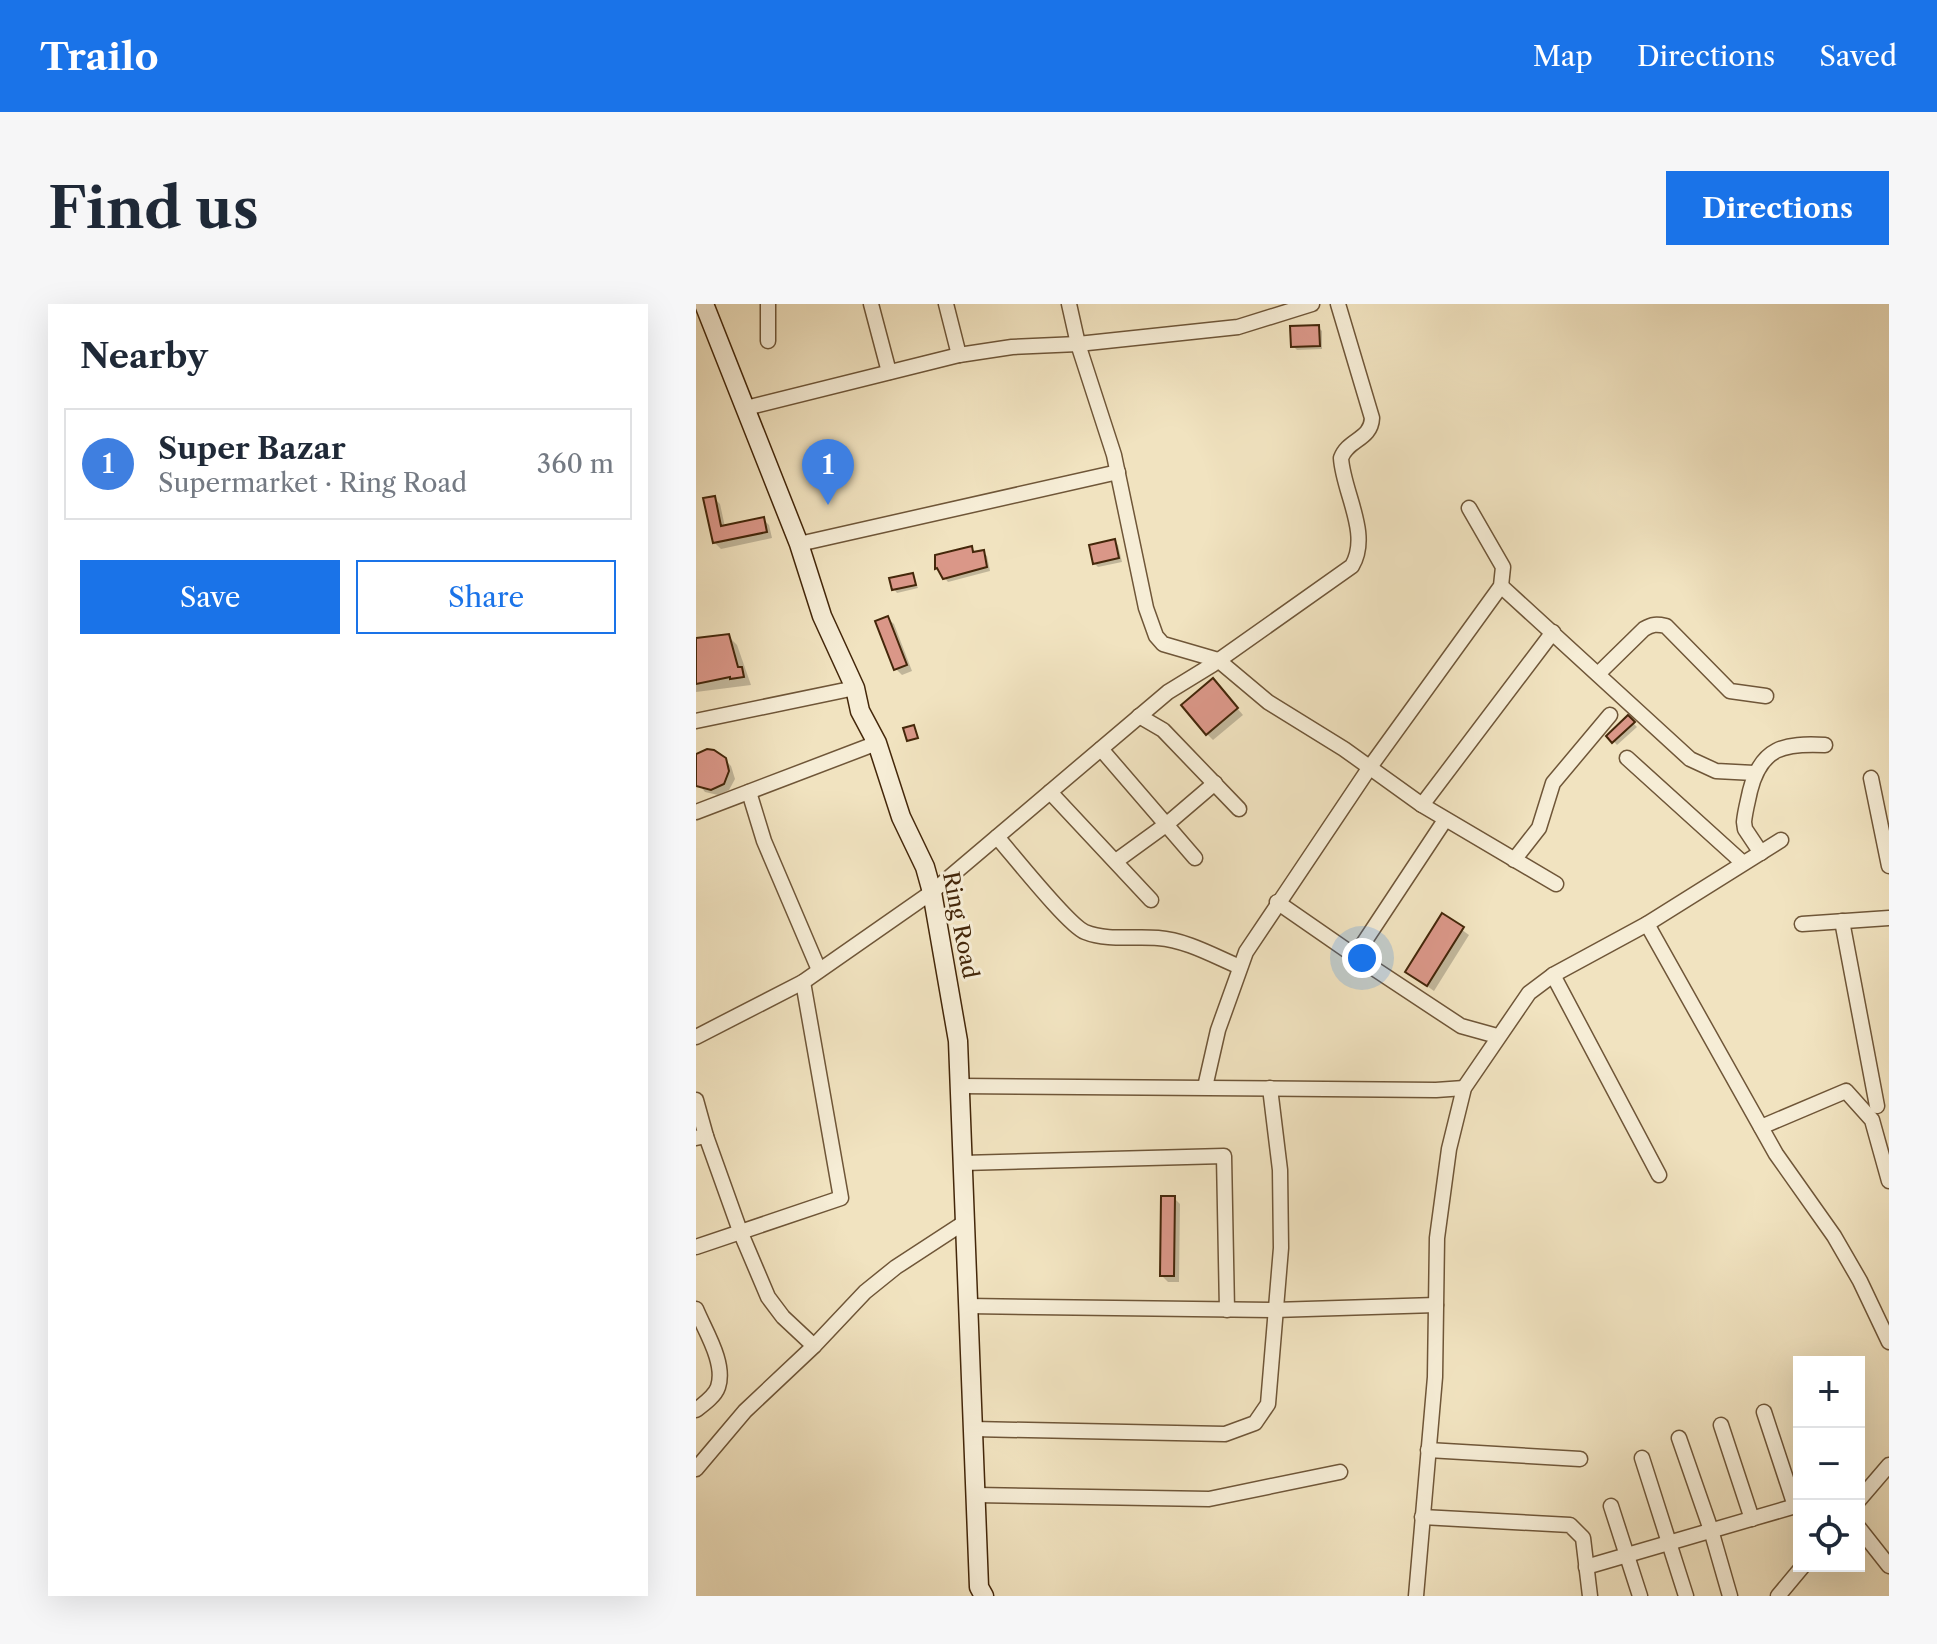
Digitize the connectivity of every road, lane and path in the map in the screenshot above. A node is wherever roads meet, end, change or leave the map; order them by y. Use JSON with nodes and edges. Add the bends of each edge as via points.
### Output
{"nodes":[{"id":1,"x":704,"y":304,"type":"edge"},
{"id":2,"x":768,"y":304,"type":"edge"},
{"id":3,"x":871,"y":304,"type":"edge"},
{"id":4,"x":946,"y":304,"type":"edge"},
{"id":5,"x":1069,"y":304,"type":"edge"},
{"id":6,"x":1265,"y":304,"type":"edge"},
{"id":7,"x":1312,"y":304,"type":"edge"},
{"id":8,"x":1338,"y":304,"type":"edge"},
{"id":9,"x":1270,"y":319,"type":"junction"},
{"id":10,"x":768,"y":341,"type":"dead end"},
{"id":11,"x":1078,"y":344,"type":"junction"},
{"id":12,"x":959,"y":355,"type":"junction"},
{"id":13,"x":889,"y":372,"type":"junction"},
{"id":14,"x":746,"y":408,"type":"junction"},
{"id":15,"x":1118,"y":472,"type":"junction"},
{"id":16,"x":1469,"y":508,"type":"dead end"},
{"id":17,"x":799,"y":544,"type":"junction"},
{"id":18,"x":1501,"y":586,"type":"junction"},
{"id":19,"x":1553,"y":632,"type":"junction"},
{"id":20,"x":1218,"y":660,"type":"junction"},
{"id":21,"x":1598,"y":674,"type":"junction"},
{"id":22,"x":855,"y":688,"type":"junction"},
{"id":23,"x":1766,"y":696,"type":"dead end"},
{"id":24,"x":1610,"y":715,"type":"dead end"},
{"id":25,"x":1139,"y":716,"type":"junction"},
{"id":26,"x":696,"y":721,"type":"edge"},
{"id":27,"x":877,"y":743,"type":"junction"},
{"id":28,"x":1825,"y":745,"type":"dead end"},
{"id":29,"x":1101,"y":749,"type":"junction"},
{"id":30,"x":1627,"y":758,"type":"dead end"},
{"id":31,"x":1370,"y":767,"type":"junction"},
{"id":32,"x":1754,"y":773,"type":"junction"},
{"id":33,"x":1871,"y":778,"type":"dead end"},
{"id":34,"x":1215,"y":783,"type":"junction"},
{"id":35,"x":749,"y":792,"type":"junction"},
{"id":36,"x":1050,"y":792,"type":"junction"},
{"id":37,"x":1422,"y":805,"type":"junction"},
{"id":38,"x":1239,"y":809,"type":"dead end"},
{"id":39,"x":696,"y":812,"type":"edge"},
{"id":40,"x":1445,"y":820,"type":"junction"},
{"id":41,"x":1167,"y":824,"type":"junction"},
{"id":42,"x":997,"y":837,"type":"junction"},
{"id":43,"x":1781,"y":840,"type":"dead end"},
{"id":44,"x":1761,"y":853,"type":"junction"},
{"id":45,"x":1888,"y":857,"type":"edge"},
{"id":46,"x":1195,"y":858,"type":"dead end"},
{"id":47,"x":1514,"y":860,"type":"junction"},
{"id":48,"x":1116,"y":861,"type":"junction"},
{"id":49,"x":1743,"y":863,"type":"junction"},
{"id":50,"x":1556,"y":884,"type":"dead end"},
{"id":51,"x":932,"y":892,"type":"junction"},
{"id":52,"x":1151,"y":900,"type":"dead end"},
{"id":53,"x":1277,"y":902,"type":"junction"},
{"id":54,"x":1889,"y":918,"type":"edge"},
{"id":55,"x":1842,"y":921,"type":"junction"},
{"id":56,"x":1647,"y":924,"type":"junction"},
{"id":57,"x":1802,"y":924,"type":"dead end"},
{"id":58,"x":1355,"y":956,"type":"junction"},
{"id":59,"x":1240,"y":967,"type":"junction"},
{"id":60,"x":819,"y":970,"type":"junction"},
{"id":61,"x":1553,"y":975,"type":"junction"},
{"id":62,"x":803,"y":982,"type":"junction"},
{"id":63,"x":1497,"y":1036,"type":"junction"},
{"id":64,"x":696,"y":1037,"type":"edge"},
{"id":65,"x":960,"y":1086,"type":"junction"},
{"id":66,"x":1205,"y":1087,"type":"junction"},
{"id":67,"x":1270,"y":1088,"type":"junction"},
{"id":68,"x":1464,"y":1088,"type":"junction"},
{"id":69,"x":696,"y":1100,"type":"edge"},
{"id":70,"x":1877,"y":1106,"type":"dead end"},
{"id":71,"x":1761,"y":1127,"type":"junction"},
{"id":72,"x":701,"y":1137,"type":"edge"},
{"id":73,"x":963,"y":1163,"type":"junction"},
{"id":74,"x":1659,"y":1175,"type":"dead end"},
{"id":75,"x":1889,"y":1181,"type":"edge"},
{"id":76,"x":965,"y":1222,"type":"junction"},
{"id":77,"x":740,"y":1231,"type":"junction"},
{"id":78,"x":696,"y":1247,"type":"edge"},
{"id":79,"x":1436,"y":1305,"type":"junction"},
{"id":80,"x":968,"y":1306,"type":"junction"},
{"id":81,"x":696,"y":1309,"type":"edge"},
{"id":82,"x":1227,"y":1310,"type":"junction"},
{"id":83,"x":1274,"y":1310,"type":"junction"},
{"id":84,"x":1889,"y":1342,"type":"edge"},
{"id":85,"x":814,"y":1346,"type":"junction"},
{"id":86,"x":696,"y":1410,"type":"edge"},
{"id":87,"x":1764,"y":1412,"type":"dead end"},
{"id":88,"x":1721,"y":1425,"type":"dead end"},
{"id":89,"x":973,"y":1429,"type":"junction"},
{"id":90,"x":1679,"y":1438,"type":"dead end"},
{"id":91,"x":1428,"y":1450,"type":"junction"},
{"id":92,"x":1642,"y":1458,"type":"dead end"},
{"id":93,"x":1580,"y":1459,"type":"dead end"},
{"id":94,"x":1889,"y":1465,"type":"edge"},
{"id":95,"x":696,"y":1469,"type":"edge"},
{"id":96,"x":1340,"y":1472,"type":"dead end"},
{"id":97,"x":1866,"y":1487,"type":"edge"},
{"id":98,"x":976,"y":1495,"type":"junction"},
{"id":99,"x":1795,"y":1500,"type":"edge"},
{"id":100,"x":1611,"y":1506,"type":"dead end"},
{"id":101,"x":1793,"y":1507,"type":"edge"},
{"id":102,"x":1422,"y":1517,"type":"junction"},
{"id":103,"x":1752,"y":1519,"type":"junction"},
{"id":104,"x":1711,"y":1530,"type":"junction"},
{"id":105,"x":1865,"y":1536,"type":"edge"},
{"id":106,"x":1670,"y":1542,"type":"junction"},
{"id":107,"x":1625,"y":1554,"type":"junction"},
{"id":108,"x":1889,"y":1566,"type":"edge"},
{"id":109,"x":1586,"y":1567,"type":"junction"},
{"id":110,"x":1798,"y":1572,"type":"edge"},
{"id":111,"x":984,"y":1596,"type":"edge"},
{"id":112,"x":1416,"y":1596,"type":"edge"},
{"id":113,"x":1590,"y":1596,"type":"edge"},
{"id":114,"x":1640,"y":1596,"type":"edge"},
{"id":115,"x":1686,"y":1596,"type":"edge"},
{"id":116,"x":1730,"y":1596,"type":"edge"},
{"id":117,"x":1778,"y":1596,"type":"edge"}],
"edges":[{"from":1,"to":14,"type":"main road","name":"Ring Road"},
{"from":2,"to":10,"type":"street"},
{"from":3,"to":13,"type":"street"},
{"from":4,"to":12,"type":"street"},
{"from":5,"to":11,"type":"street"},
{"from":6,"to":9,"type":"street"},
{"from":7,"to":9,"type":"street"},
{"from":8,"to":20,"type":"street","via":[[1372,418],[1371,429],[1341,458],[1358,534],[1355,562]]},
{"from":9,"to":11,"type":"street"},
{"from":11,"to":12,"type":"street"},
{"from":11,"to":15,"type":"street"},
{"from":12,"to":13,"type":"street"},
{"from":13,"to":14,"type":"street"},
{"from":14,"to":17,"type":"main road","name":"Ring Road"},
{"from":15,"to":17,"type":"street"},
{"from":15,"to":20,"type":"street","via":[[1156,636],[1163,644]]},
{"from":16,"to":18,"type":"street","via":[[1503,567]]},
{"from":17,"to":22,"type":"main road","name":"Ring Road","via":[[822,616]]},
{"from":18,"to":19,"type":"street"},
{"from":18,"to":31,"type":"street"},
{"from":19,"to":21,"type":"street"},
{"from":19,"to":37,"type":"street"},
{"from":20,"to":25,"type":"street"},
{"from":20,"to":31,"type":"street","via":[[1268,702]]},
{"from":21,"to":23,"type":"street","via":[[1651,624],[1666,626],[1730,691]]},
{"from":21,"to":32,"type":"street","via":[[1690,759],[1716,771]]},
{"from":22,"to":26,"type":"street"},
{"from":22,"to":27,"type":"main road","name":"Ring Road"},
{"from":24,"to":47,"type":"street","via":[[1553,783],[1539,828]]},
{"from":25,"to":29,"type":"street"},
{"from":25,"to":34,"type":"street","via":[[1163,730]]},
{"from":27,"to":35,"type":"street"},
{"from":27,"to":51,"type":"main road","name":"Ring Road"},
{"from":28,"to":32,"type":"street","via":[[1782,747]]},
{"from":29,"to":36,"type":"street"},
{"from":29,"to":41,"type":"street"},
{"from":30,"to":49,"type":"street"},
{"from":31,"to":37,"type":"street"},
{"from":31,"to":53,"type":"street"},
{"from":32,"to":44,"type":"street","via":[[1744,822]]},
{"from":33,"to":45,"type":"street"},
{"from":34,"to":38,"type":"street"},
{"from":34,"to":41,"type":"street"},
{"from":35,"to":39,"type":"street"},
{"from":35,"to":60,"type":"street"},
{"from":36,"to":42,"type":"street"},
{"from":36,"to":48,"type":"street"},
{"from":37,"to":40,"type":"street"},
{"from":40,"to":47,"type":"street"},
{"from":40,"to":58,"type":"street"},
{"from":41,"to":46,"type":"street"},
{"from":41,"to":48,"type":"street"},
{"from":42,"to":51,"type":"street"},
{"from":42,"to":59,"type":"street","via":[[1085,932],[1160,938]]},
{"from":43,"to":44,"type":"street"},
{"from":44,"to":49,"type":"street"},
{"from":47,"to":50,"type":"street"},
{"from":48,"to":52,"type":"street"},
{"from":49,"to":56,"type":"street"},
{"from":51,"to":60,"type":"street"},
{"from":51,"to":65,"type":"main road","name":"Ring Road","via":[[958,1041]]},
{"from":53,"to":58,"type":"street"},
{"from":53,"to":59,"type":"street"},
{"from":54,"to":55,"type":"street"},
{"from":55,"to":57,"type":"street"},
{"from":55,"to":70,"type":"street"},
{"from":56,"to":61,"type":"street"},
{"from":56,"to":71,"type":"street"},
{"from":58,"to":63,"type":"street","via":[[1461,1026]]},
{"from":59,"to":66,"type":"street"},
{"from":60,"to":62,"type":"street"},
{"from":61,"to":63,"type":"street","via":[[1529,993]]},
{"from":61,"to":74,"type":"street"},
{"from":62,"to":64,"type":"street"},
{"from":62,"to":77,"type":"street","via":[[841,1198]]},
{"from":63,"to":68,"type":"street"},
{"from":65,"to":66,"type":"street"},
{"from":65,"to":73,"type":"main road","name":"Ring Road"},
{"from":66,"to":67,"type":"street"},
{"from":67,"to":68,"type":"street"},
{"from":67,"to":83,"type":"street","via":[[1280,1170],[1281,1248]]},
{"from":68,"to":79,"type":"street","via":[[1437,1238]]},
{"from":69,"to":72,"type":"street"},
{"from":71,"to":75,"type":"street","via":[[1846,1091],[1872,1120]]},
{"from":71,"to":84,"type":"street","via":[[1834,1236]]},
{"from":72,"to":77,"type":"street"},
{"from":73,"to":76,"type":"main road","name":"Ring Road"},
{"from":73,"to":82,"type":"street","via":[[1224,1156]]},
{"from":76,"to":80,"type":"main road","name":"Ring Road"},
{"from":76,"to":85,"type":"street","via":[[865,1292]]},
{"from":77,"to":78,"type":"street"},
{"from":77,"to":85,"type":"street","via":[[768,1297]]},
{"from":79,"to":83,"type":"street"},
{"from":79,"to":91,"type":"street"},
{"from":80,"to":82,"type":"street"},
{"from":80,"to":89,"type":"main road","name":"Ring Road"},
{"from":81,"to":86,"type":"street","via":[[717,1358],[719,1377],[718,1389]]},
{"from":82,"to":83,"type":"street"},
{"from":83,"to":89,"type":"street","via":[[1268,1404],[1255,1423],[1225,1434]]},
{"from":85,"to":95,"type":"street","via":[[745,1411]]},
{"from":87,"to":99,"type":"street"},
{"from":88,"to":103,"type":"street"},
{"from":89,"to":98,"type":"main road","name":"Ring Road"},
{"from":90,"to":104,"type":"street"},
{"from":91,"to":93,"type":"street"},
{"from":91,"to":102,"type":"street"},
{"from":92,"to":106,"type":"street"},
{"from":94,"to":97,"type":"street"},
{"from":96,"to":98,"type":"street","via":[[1209,1499]]},
{"from":98,"to":111,"type":"main road","name":"Ring Road","via":[[979,1587]]},
{"from":100,"to":107,"type":"street"},
{"from":101,"to":103,"type":"street"},
{"from":102,"to":109,"type":"street","via":[[1570,1525],[1583,1538]]},
{"from":102,"to":112,"type":"street"},
{"from":103,"to":104,"type":"street"},
{"from":104,"to":106,"type":"street"},
{"from":104,"to":116,"type":"street"},
{"from":105,"to":108,"type":"street"},
{"from":106,"to":107,"type":"street"},
{"from":106,"to":115,"type":"street"},
{"from":107,"to":109,"type":"street"},
{"from":107,"to":114,"type":"street"},
{"from":109,"to":113,"type":"street"},
{"from":110,"to":117,"type":"street"}]}
